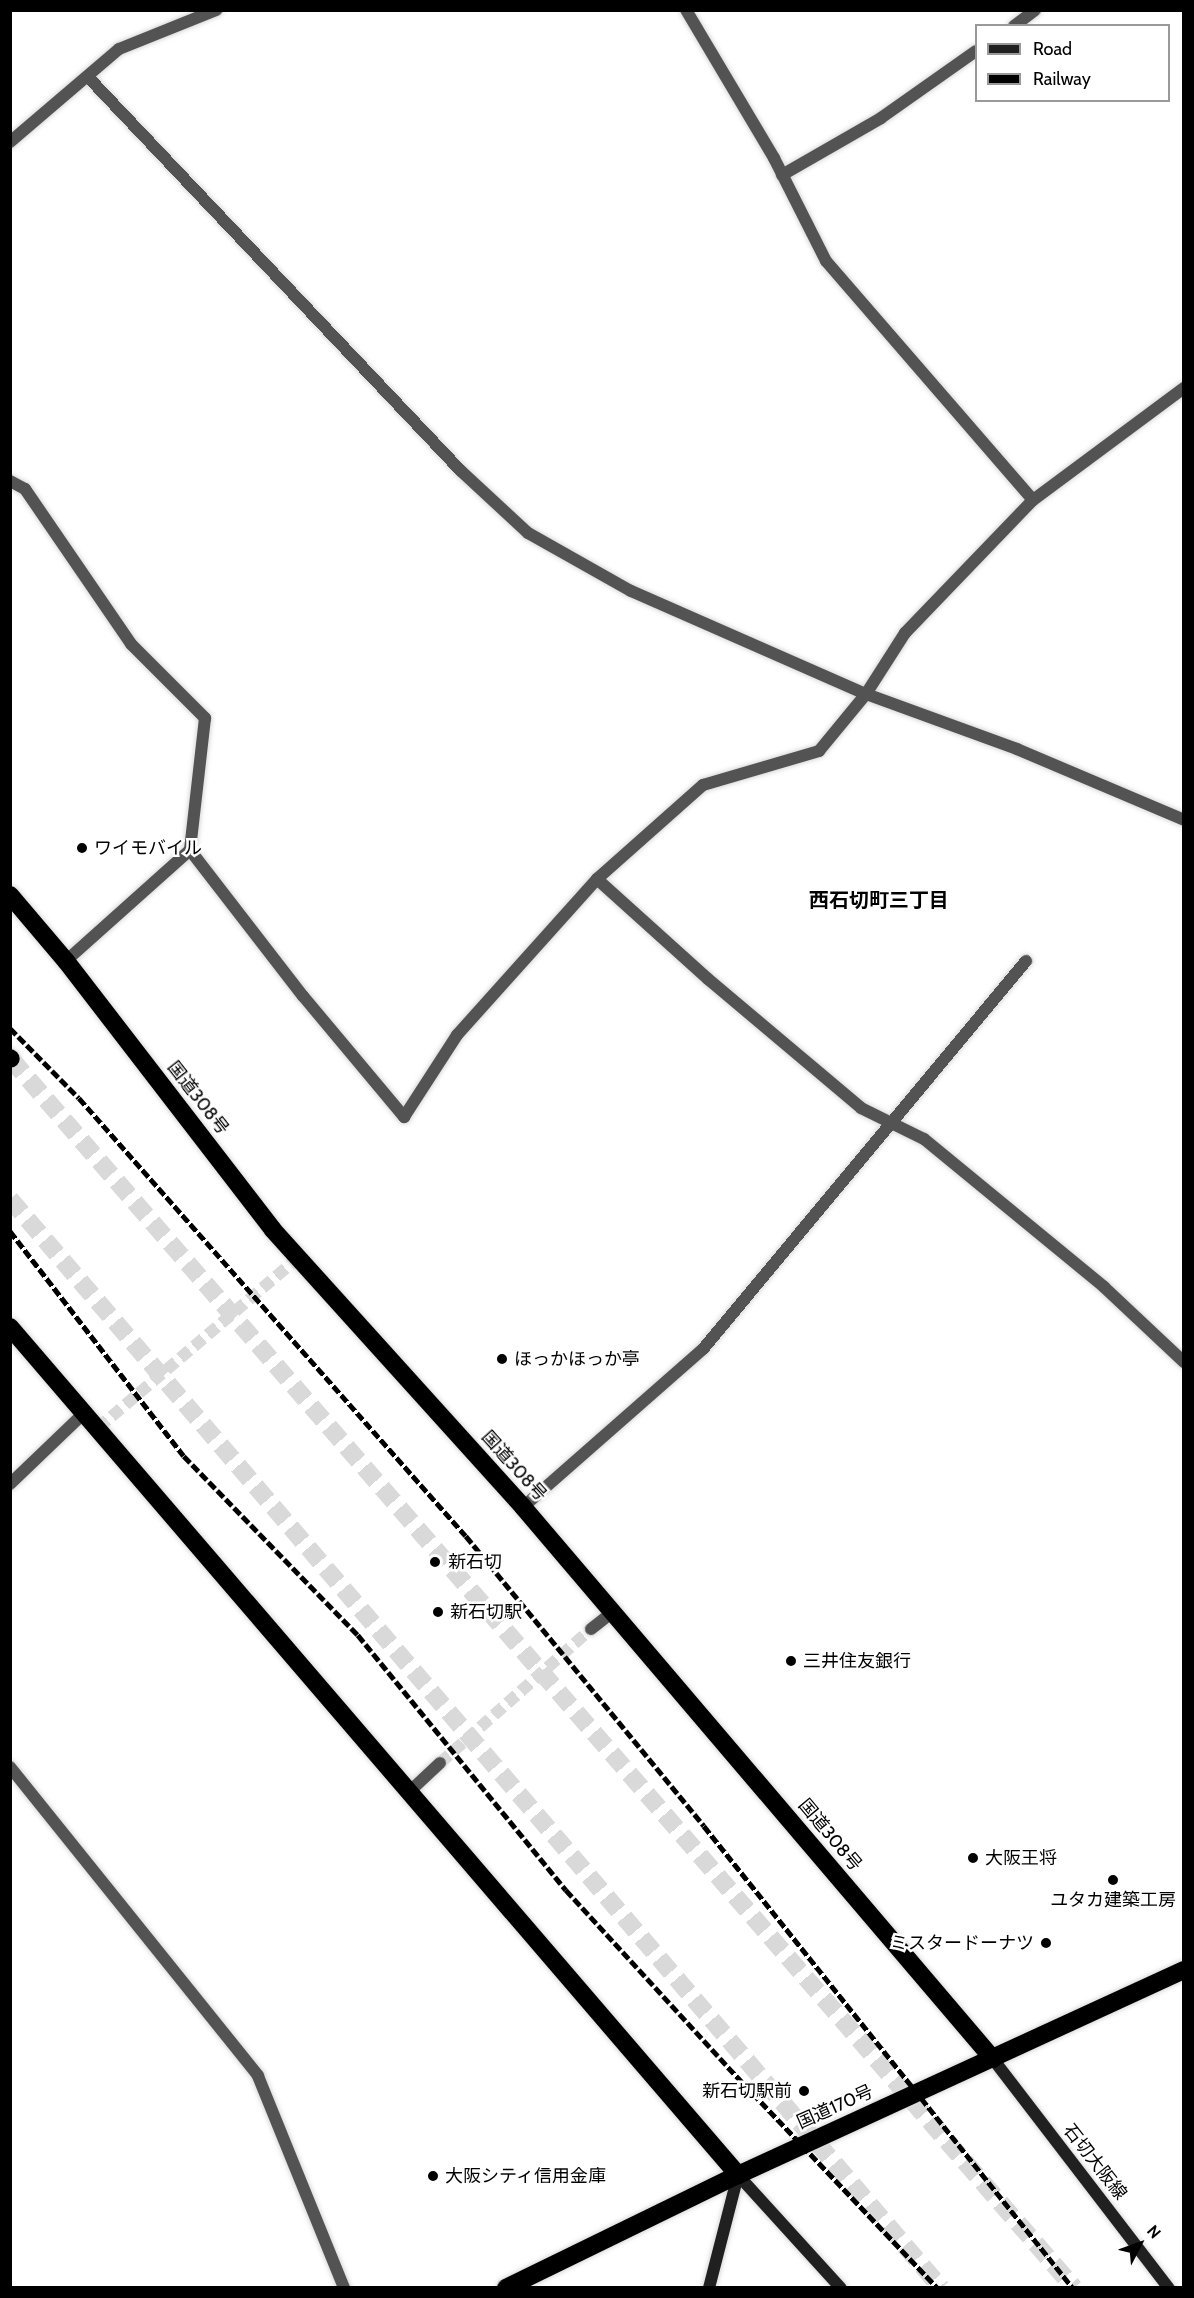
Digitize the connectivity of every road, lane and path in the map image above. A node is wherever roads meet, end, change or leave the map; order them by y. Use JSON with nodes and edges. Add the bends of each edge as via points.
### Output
{"nodes":[{"id":1,"x":216,"y":10,"type":"edge"},
{"id":2,"x":686,"y":10,"type":"edge"},
{"id":3,"x":1035,"y":10,"type":"edge"},
{"id":4,"x":1017,"y":24,"type":"edge"},
{"id":5,"x":975,"y":52,"type":"edge"},
{"id":6,"x":88,"y":77,"type":"junction"},
{"id":7,"x":10,"y":142,"type":"edge"},
{"id":8,"x":782,"y":175,"type":"junction"},
{"id":9,"x":1184,"y":388,"type":"edge"},
{"id":10,"x":10,"y":481,"type":"edge"},
{"id":11,"x":1033,"y":500,"type":"junction"},
{"id":12,"x":866,"y":694,"type":"junction"},
{"id":13,"x":1184,"y":820,"type":"edge"},
{"id":14,"x":190,"y":850,"type":"junction"},
{"id":15,"x":597,"y":879,"type":"junction"},
{"id":16,"x":10,"y":895,"type":"edge"},
{"id":17,"x":66,"y":961,"type":"junction"},
{"id":18,"x":1026,"y":962,"type":"dead end"},
{"id":19,"x":894,"y":1122,"type":"junction"},
{"id":20,"x":10,"y":1327,"type":"edge"},
{"id":21,"x":1184,"y":1362,"type":"edge"},
{"id":22,"x":85,"y":1412,"type":"junction"},
{"id":23,"x":10,"y":1484,"type":"edge"},
{"id":24,"x":524,"y":1507,"type":"junction"},
{"id":25,"x":613,"y":1612,"type":"junction"},
{"id":26,"x":591,"y":1629,"type":"tunnel mouth"},
{"id":27,"x":440,"y":1764,"type":"tunnel mouth"},
{"id":28,"x":10,"y":1767,"type":"edge"},
{"id":29,"x":410,"y":1791,"type":"junction"},
{"id":30,"x":1184,"y":1970,"type":"edge"},
{"id":31,"x":993,"y":2059,"type":"junction"},
{"id":32,"x":738,"y":2175,"type":"junction"},
{"id":33,"x":344,"y":2288,"type":"edge"},
{"id":34,"x":506,"y":2288,"type":"edge"},
{"id":35,"x":709,"y":2288,"type":"edge"},
{"id":36,"x":841,"y":2288,"type":"edge"},
{"id":37,"x":1169,"y":2288,"type":"edge"}],
"edges":[{"from":1,"to":6,"type":"street","via":[[119,49]]},
{"from":2,"to":8,"type":"street"},
{"from":3,"to":4,"type":"street"},
{"from":5,"to":8,"type":"street","via":[[881,118]]},
{"from":6,"to":7,"type":"street"},
{"from":6,"to":12,"type":"street","via":[[461,471],[528,533],[631,591]]},
{"from":8,"to":11,"type":"street","via":[[826,261]]},
{"from":9,"to":11,"type":"street"},
{"from":10,"to":14,"type":"street","via":[[25,489],[130,644],[205,718]]},
{"from":11,"to":12,"type":"street","via":[[905,633]]},
{"from":12,"to":13,"type":"street","via":[[1017,749]]},
{"from":12,"to":15,"type":"street","via":[[819,751],[703,785]]},
{"from":14,"to":15,"type":"street","via":[[303,996],[404,1117],[458,1035]]},
{"from":14,"to":17,"type":"street"},
{"from":15,"to":19,"type":"street","via":[[861,1108]]},
{"from":16,"to":17,"type":"highway","name":"国道308号"},
{"from":17,"to":24,"type":"highway","name":"国道308号","via":[[273,1230]]},
{"from":18,"to":19,"type":"street"},
{"from":19,"to":21,"type":"street","via":[[924,1139],[1104,1287]]},
{"from":19,"to":24,"type":"street","via":[[703,1349]]},
{"from":20,"to":22,"type":"highway"},
{"from":22,"to":23,"type":"street"},
{"from":22,"to":29,"type":"highway"},
{"from":24,"to":25,"type":"highway","name":"国道308号"},
{"from":25,"to":26,"type":"street"},
{"from":25,"to":31,"type":"highway","name":"国道308号"},
{"from":27,"to":29,"type":"street"},
{"from":28,"to":33,"type":"street","via":[[258,2076]]},
{"from":29,"to":32,"type":"highway"},
{"from":30,"to":31,"type":"highway","name":"国道170号"},
{"from":31,"to":32,"type":"highway","name":"国道170号"},
{"from":31,"to":37,"type":"main road","name":"石切大阪線"},
{"from":32,"to":34,"type":"highway","name":"国道170号"},
{"from":32,"to":35,"type":"main road"},
{"from":32,"to":36,"type":"main road"}]}
